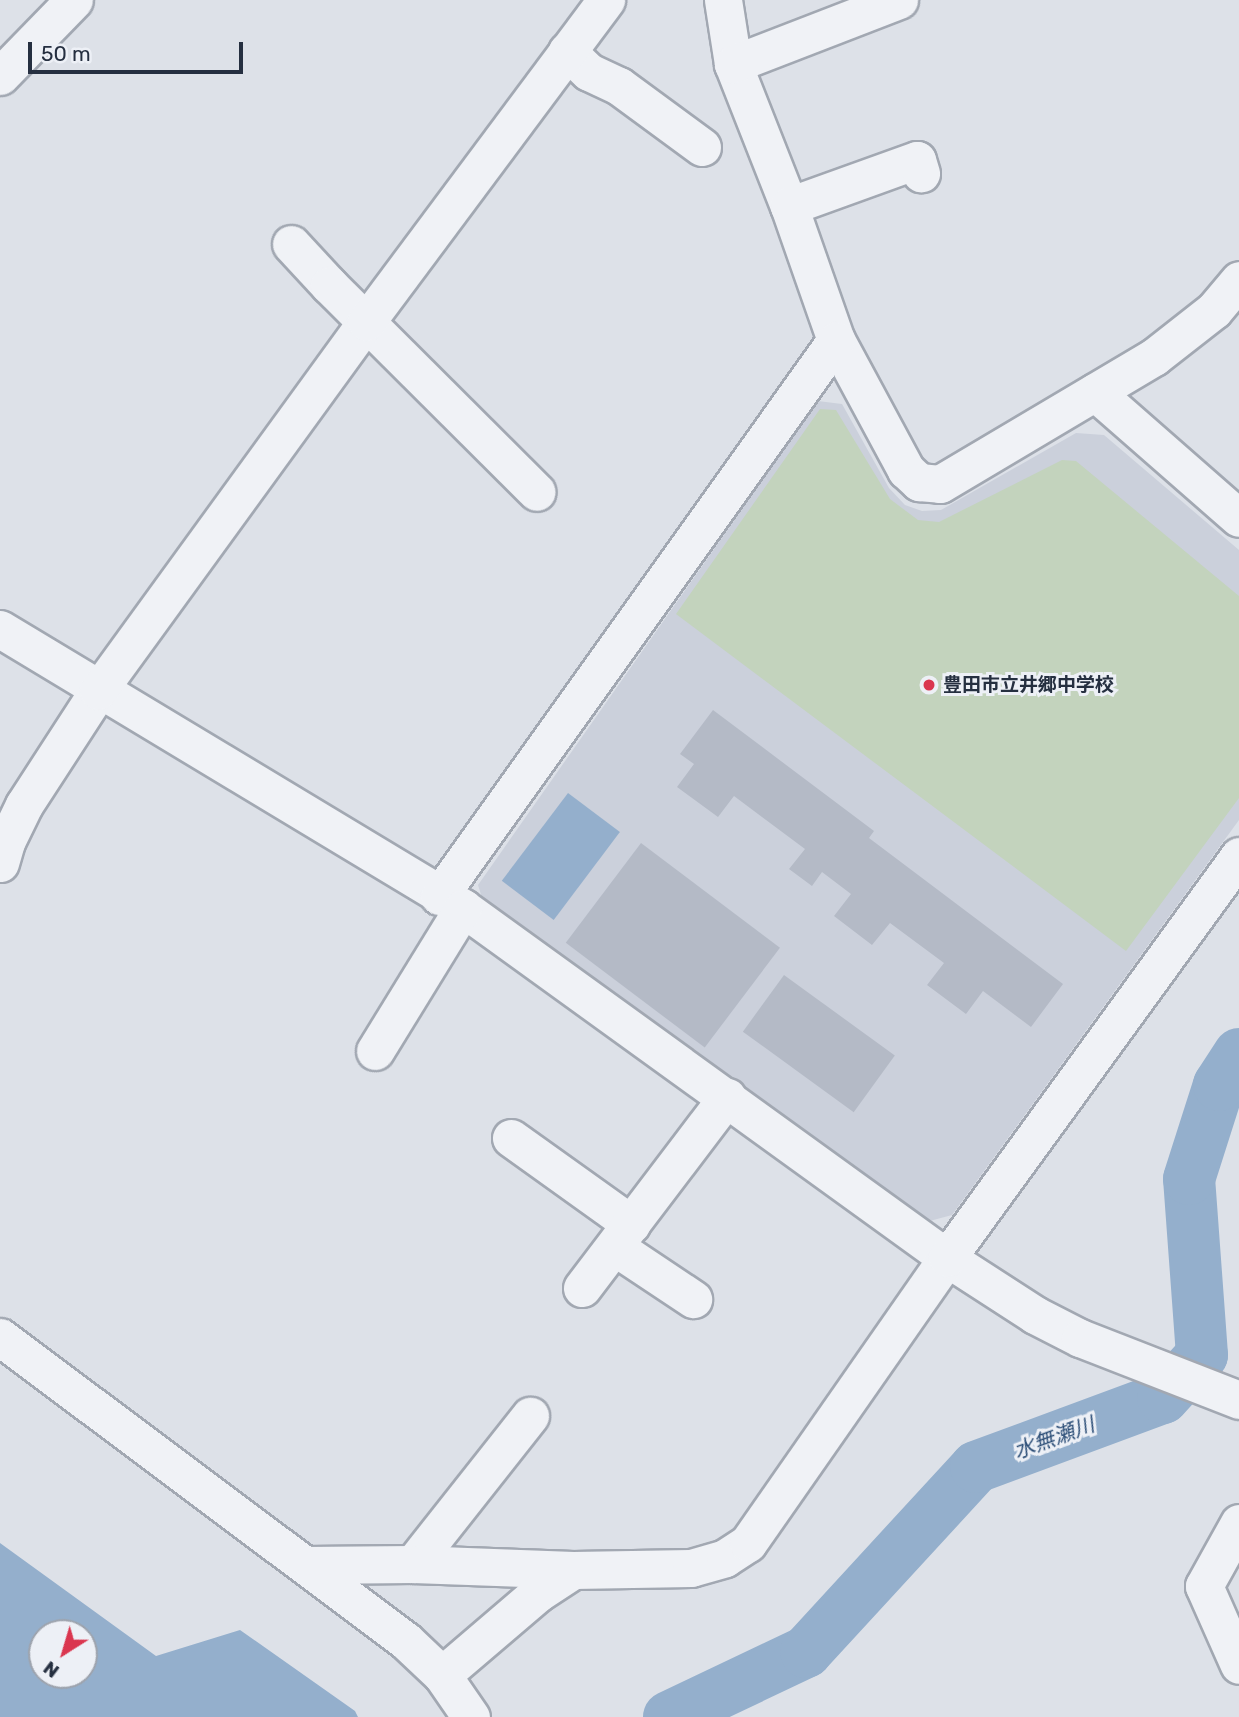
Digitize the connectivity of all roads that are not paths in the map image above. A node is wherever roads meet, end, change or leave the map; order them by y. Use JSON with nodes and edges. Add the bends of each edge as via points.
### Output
{"nodes":[{"id":1,"x":74,"y":0,"type":"edge"},
{"id":2,"x":606,"y":0,"type":"edge"},
{"id":3,"x":723,"y":0,"type":"edge"},
{"id":4,"x":899,"y":0,"type":"edge"},
{"id":5,"x":567,"y":51,"type":"junction"},
{"id":6,"x":733,"y":64,"type":"junction"},
{"id":7,"x":0,"y":76,"type":"edge"},
{"id":8,"x":702,"y":147,"type":"dead end"},
{"id":9,"x":921,"y":173,"type":"dead end"},
{"id":10,"x":789,"y":205,"type":"junction"},
{"id":11,"x":291,"y":244,"type":"dead end"},
{"id":12,"x":1239,"y":280,"type":"edge"},
{"id":13,"x":366,"y":322,"type":"junction"},
{"id":14,"x":836,"y":340,"type":"junction"},
{"id":15,"x":1095,"y":392,"type":"junction"},
{"id":16,"x":537,"y":492,"type":"dead end"},
{"id":17,"x":1239,"y":517,"type":"edge"},
{"id":18,"x":0,"y":629,"type":"edge"},
{"id":19,"x":98,"y":691,"type":"junction"},
{"id":20,"x":1239,"y":856,"type":"edge"},
{"id":21,"x":0,"y":863,"type":"edge"},
{"id":22,"x":451,"y":902,"type":"junction"},
{"id":23,"x":375,"y":1051,"type":"dead end"},
{"id":24,"x":727,"y":1097,"type":"junction"},
{"id":25,"x":511,"y":1138,"type":"dead end"},
{"id":26,"x":623,"y":1236,"type":"junction"},
{"id":27,"x":947,"y":1258,"type":"junction"},
{"id":28,"x":582,"y":1288,"type":"dead end"},
{"id":29,"x":693,"y":1299,"type":"dead end"},
{"id":30,"x":0,"y":1337,"type":"edge"},
{"id":31,"x":1239,"y":1400,"type":"edge"},
{"id":32,"x":530,"y":1416,"type":"dead end"},
{"id":33,"x":1239,"y":1523,"type":"edge"},
{"id":34,"x":413,"y":1564,"type":"junction"},
{"id":35,"x":306,"y":1565,"type":"junction"},
{"id":36,"x":573,"y":1570,"type":"junction"},
{"id":37,"x":1239,"y":1665,"type":"edge"},
{"id":38,"x":442,"y":1675,"type":"junction"},
{"id":39,"x":471,"y":1717,"type":"edge"}],
"edges":[{"from":1,"to":7,"type":"street"},
{"from":2,"to":5,"type":"street"},
{"from":3,"to":6,"type":"street"},
{"from":4,"to":6,"type":"street"},
{"from":5,"to":8,"type":"street","via":[[589,72],[619,86]]},
{"from":5,"to":13,"type":"street"},
{"from":6,"to":10,"type":"street"},
{"from":9,"to":10,"type":"street","via":[[917,160]]},
{"from":10,"to":14,"type":"street"},
{"from":11,"to":13,"type":"street"},
{"from":12,"to":15,"type":"street","via":[[1180,340]]},
{"from":13,"to":16,"type":"street"},
{"from":13,"to":19,"type":"street"},
{"from":14,"to":15,"type":"street","via":[[906,470],[919,482],[940,484]]},
{"from":14,"to":22,"type":"street"},
{"from":15,"to":17,"type":"street"},
{"from":18,"to":19,"type":"street"},
{"from":19,"to":21,"type":"street","via":[[24,805]]},
{"from":19,"to":22,"type":"street"},
{"from":20,"to":27,"type":"street"},
{"from":22,"to":23,"type":"street"},
{"from":22,"to":24,"type":"street"},
{"from":24,"to":26,"type":"street"},
{"from":24,"to":27,"type":"street"},
{"from":25,"to":26,"type":"street"},
{"from":26,"to":28,"type":"street"},
{"from":26,"to":29,"type":"street"},
{"from":27,"to":31,"type":"street","via":[[1069,1332]]},
{"from":27,"to":36,"type":"street","via":[[748,1544],[725,1558],[691,1568]]},
{"from":30,"to":35,"type":"street"},
{"from":32,"to":34,"type":"street"},
{"from":33,"to":37,"type":"street","via":[[1204,1586]]},
{"from":34,"to":35,"type":"street"},
{"from":34,"to":36,"type":"street"},
{"from":35,"to":38,"type":"street","via":[[407,1642]]},
{"from":36,"to":38,"type":"street","via":[[538,1593]]},
{"from":38,"to":39,"type":"street"}]}
